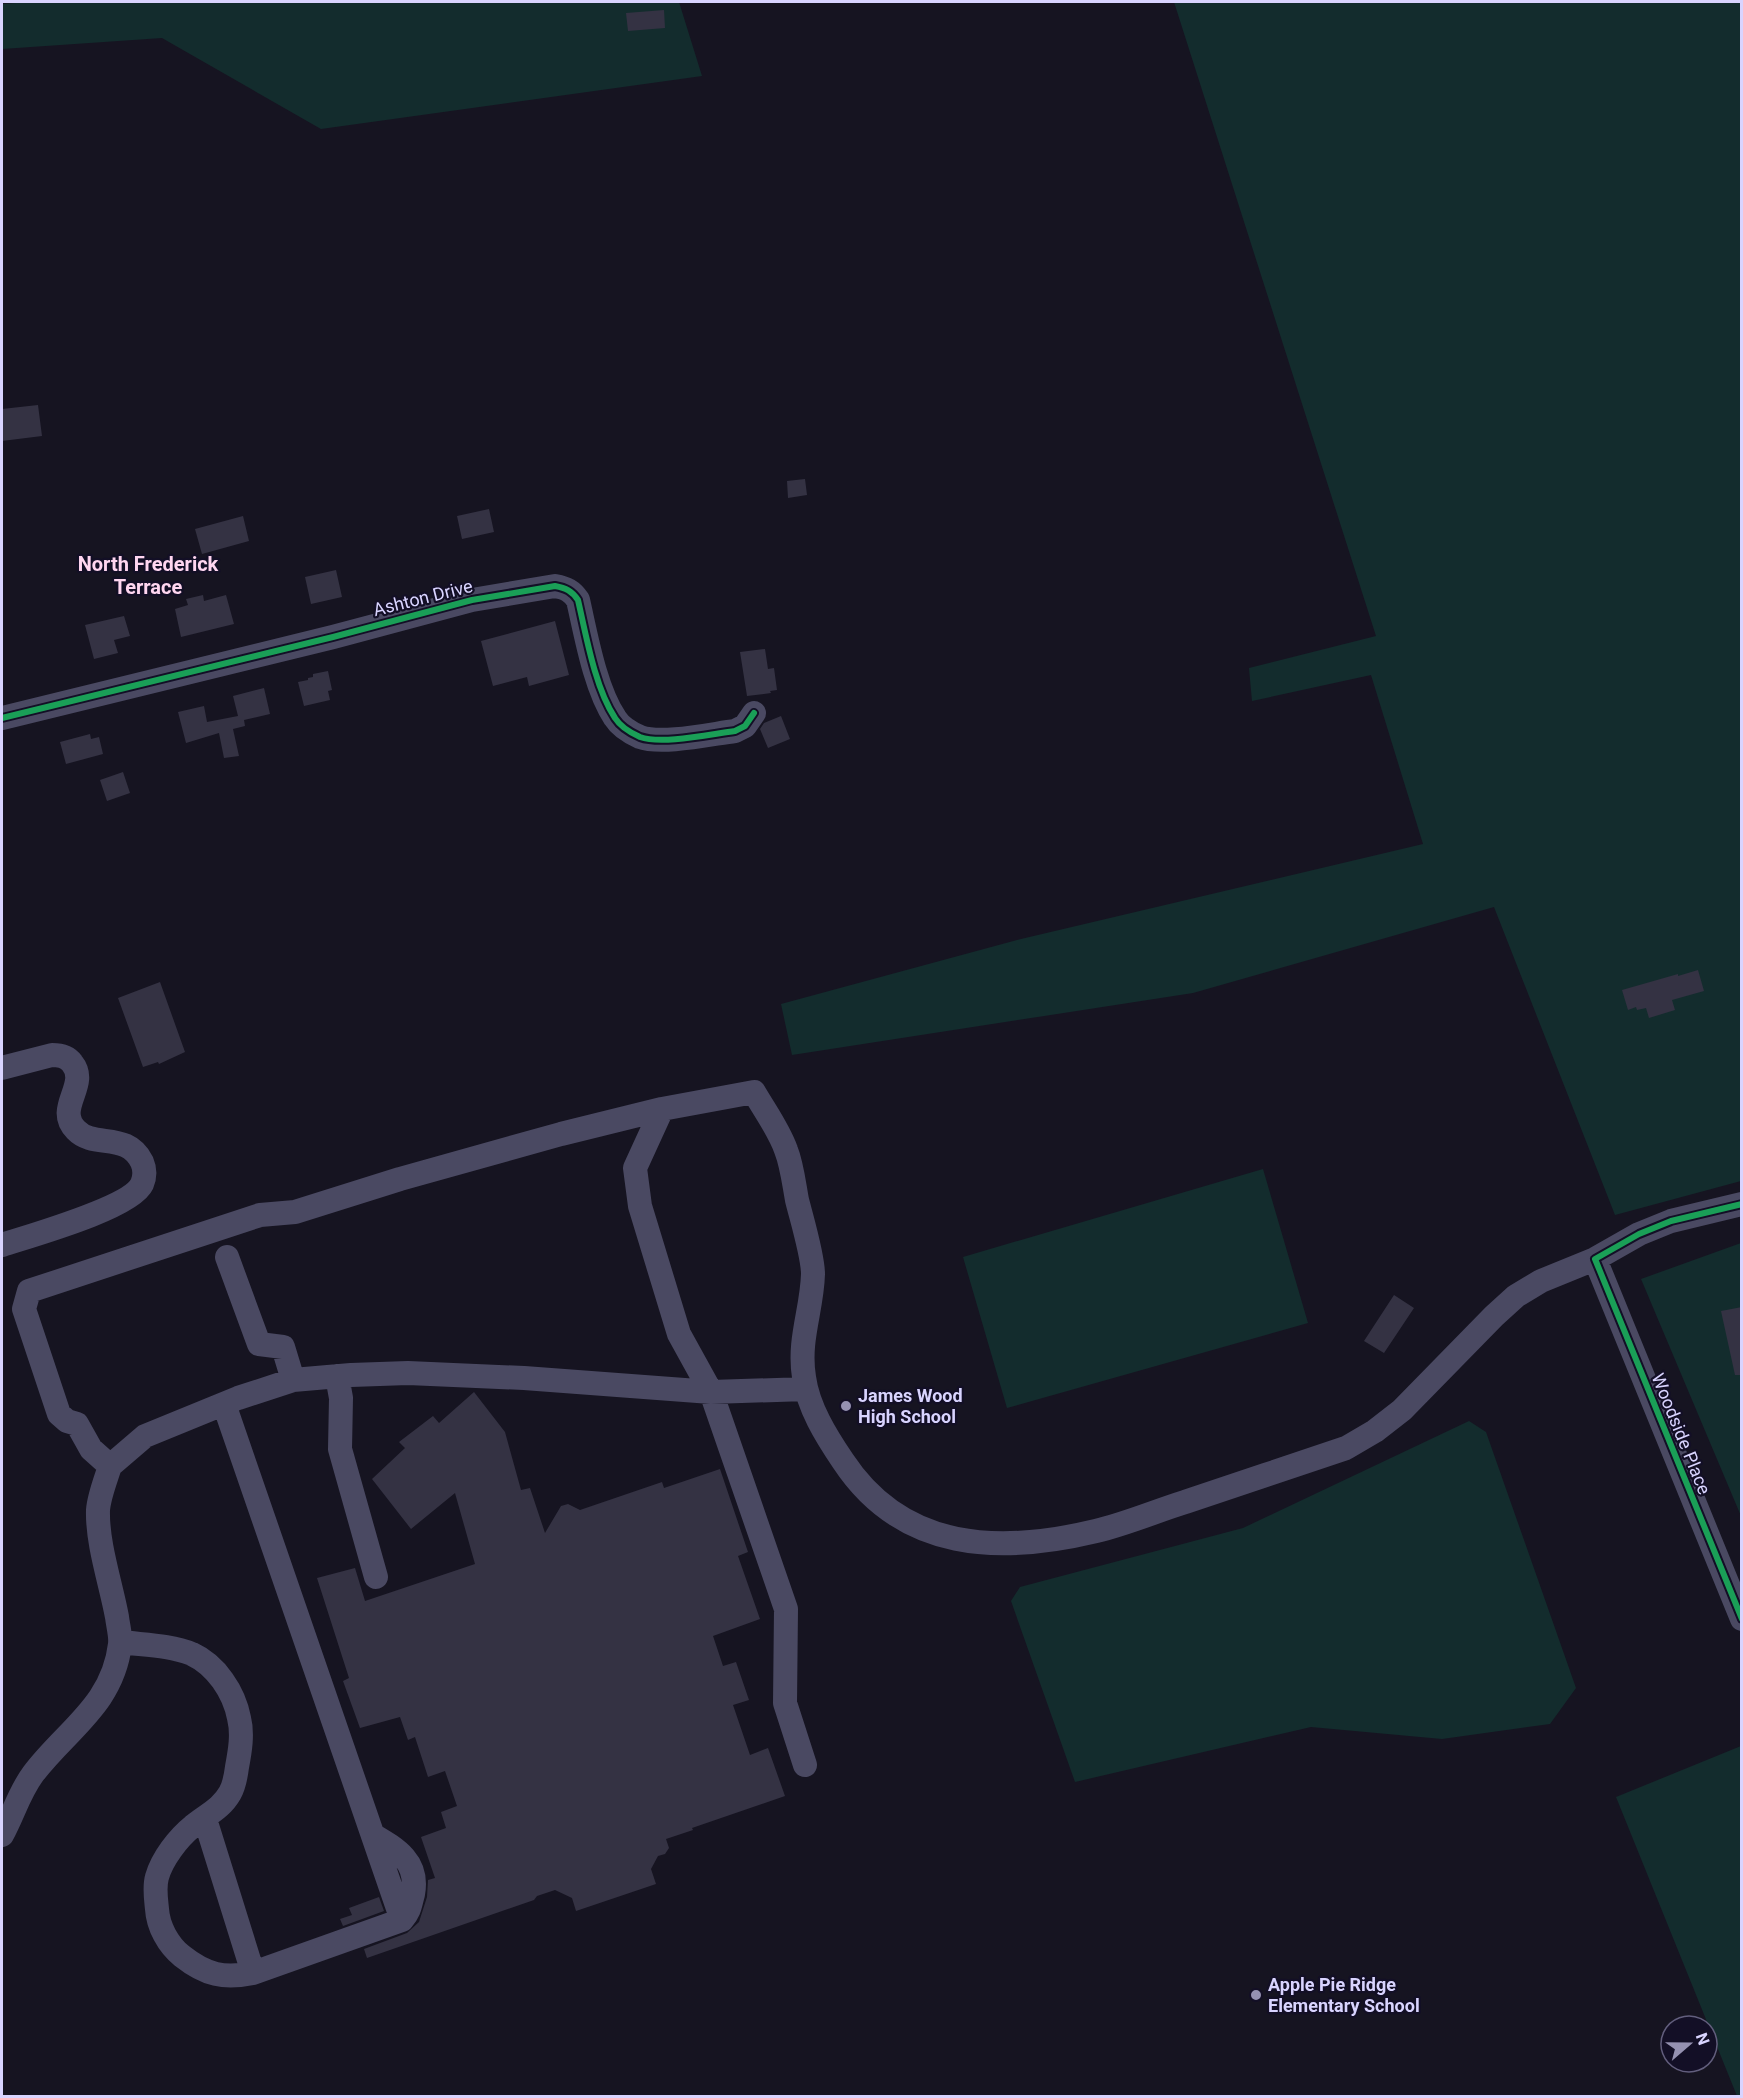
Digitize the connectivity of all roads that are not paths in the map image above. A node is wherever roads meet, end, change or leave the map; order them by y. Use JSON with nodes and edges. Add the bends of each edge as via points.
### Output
{"nodes":[{"id":1,"x":754,"y":713,"type":"dead end"},
{"id":2,"x":2,"y":718,"type":"edge"},
{"id":3,"x":2,"y":1068,"type":"edge"},
{"id":4,"x":662,"y":1109,"type":"junction"},
{"id":5,"x":1742,"y":1204,"type":"edge"},
{"id":6,"x":2,"y":1245,"type":"edge"},
{"id":7,"x":227,"y":1257,"type":"dead end"},
{"id":8,"x":1595,"y":1259,"type":"junction"},
{"id":9,"x":337,"y":1376,"type":"junction"},
{"id":10,"x":293,"y":1380,"type":"junction"},
{"id":11,"x":806,"y":1389,"type":"junction"},
{"id":12,"x":711,"y":1392,"type":"junction"},
{"id":13,"x":224,"y":1404,"type":"junction"},
{"id":14,"x":110,"y":1466,"type":"junction"},
{"id":15,"x":376,"y":1577,"type":"dead end"},
{"id":16,"x":1742,"y":1619,"type":"edge"},
{"id":17,"x":121,"y":1642,"type":"junction"},
{"id":18,"x":805,"y":1765,"type":"dead end"},
{"id":19,"x":205,"y":1819,"type":"junction"},
{"id":20,"x":2,"y":1835,"type":"edge"},
{"id":21,"x":253,"y":1973,"type":"junction"}],
"edges":[{"from":1,"to":2,"type":"street","name":"Ashton Drive","via":[[745,726],[735,731],[658,740],[628,730],[615,718],[603,692],[578,600],[565,587],[555,586],[472,600]]},
{"from":3,"to":6,"type":"street","via":[[52,1055],[70,1059],[79,1077],[69,1104],[73,1127],[91,1139],[118,1142],[130,1148],[140,1158],[144,1179],[141,1188],[116,1206]]},
{"from":4,"to":11,"type":"street","via":[[754,1092],[787,1150],[813,1271],[801,1360]]},
{"from":4,"to":12,"type":"street","via":[[635,1168],[640,1206],[679,1334]]},
{"from":4,"to":14,"type":"street","via":[[516,1145],[295,1212],[260,1215],[29,1291],[24,1309],[60,1414],[77,1424],[91,1449]]},
{"from":5,"to":8,"type":"street","via":[[1671,1221]]},
{"from":7,"to":10,"type":"street","via":[[258,1344],[283,1347]]},
{"from":8,"to":11,"type":"street","via":[[1516,1296],[1401,1410],[1346,1448],[1098,1531],[1055,1540],[987,1545],[935,1534],[907,1522],[882,1506],[850,1472],[827,1437]]},
{"from":8,"to":16,"type":"street","name":"Woodside Place"},
{"from":9,"to":10,"type":"street"},
{"from":9,"to":12,"type":"street","via":[[524,1378]]},
{"from":9,"to":15,"type":"street","via":[[341,1398],[340,1449]]},
{"from":10,"to":13,"type":"street"},
{"from":11,"to":12,"type":"street"},
{"from":12,"to":18,"type":"street","via":[[786,1610],[785,1703]]},
{"from":13,"to":14,"type":"street","via":[[145,1436]]},
{"from":13,"to":21,"type":"street","via":[[402,1920]]},
{"from":14,"to":17,"type":"street","via":[[98,1509]]},
{"from":17,"to":19,"type":"street","via":[[194,1655],[214,1670],[229,1691],[239,1717],[241,1746],[237,1772],[230,1792]]},
{"from":17,"to":20,"type":"street","via":[[116,1667],[94,1709],[33,1774]]},
{"from":19,"to":21,"type":"street"},
{"from":19,"to":21,"type":"street","via":[[179,1840],[165,1859],[156,1878],[157,1915],[165,1936],[192,1964],[232,1977]]}]}
